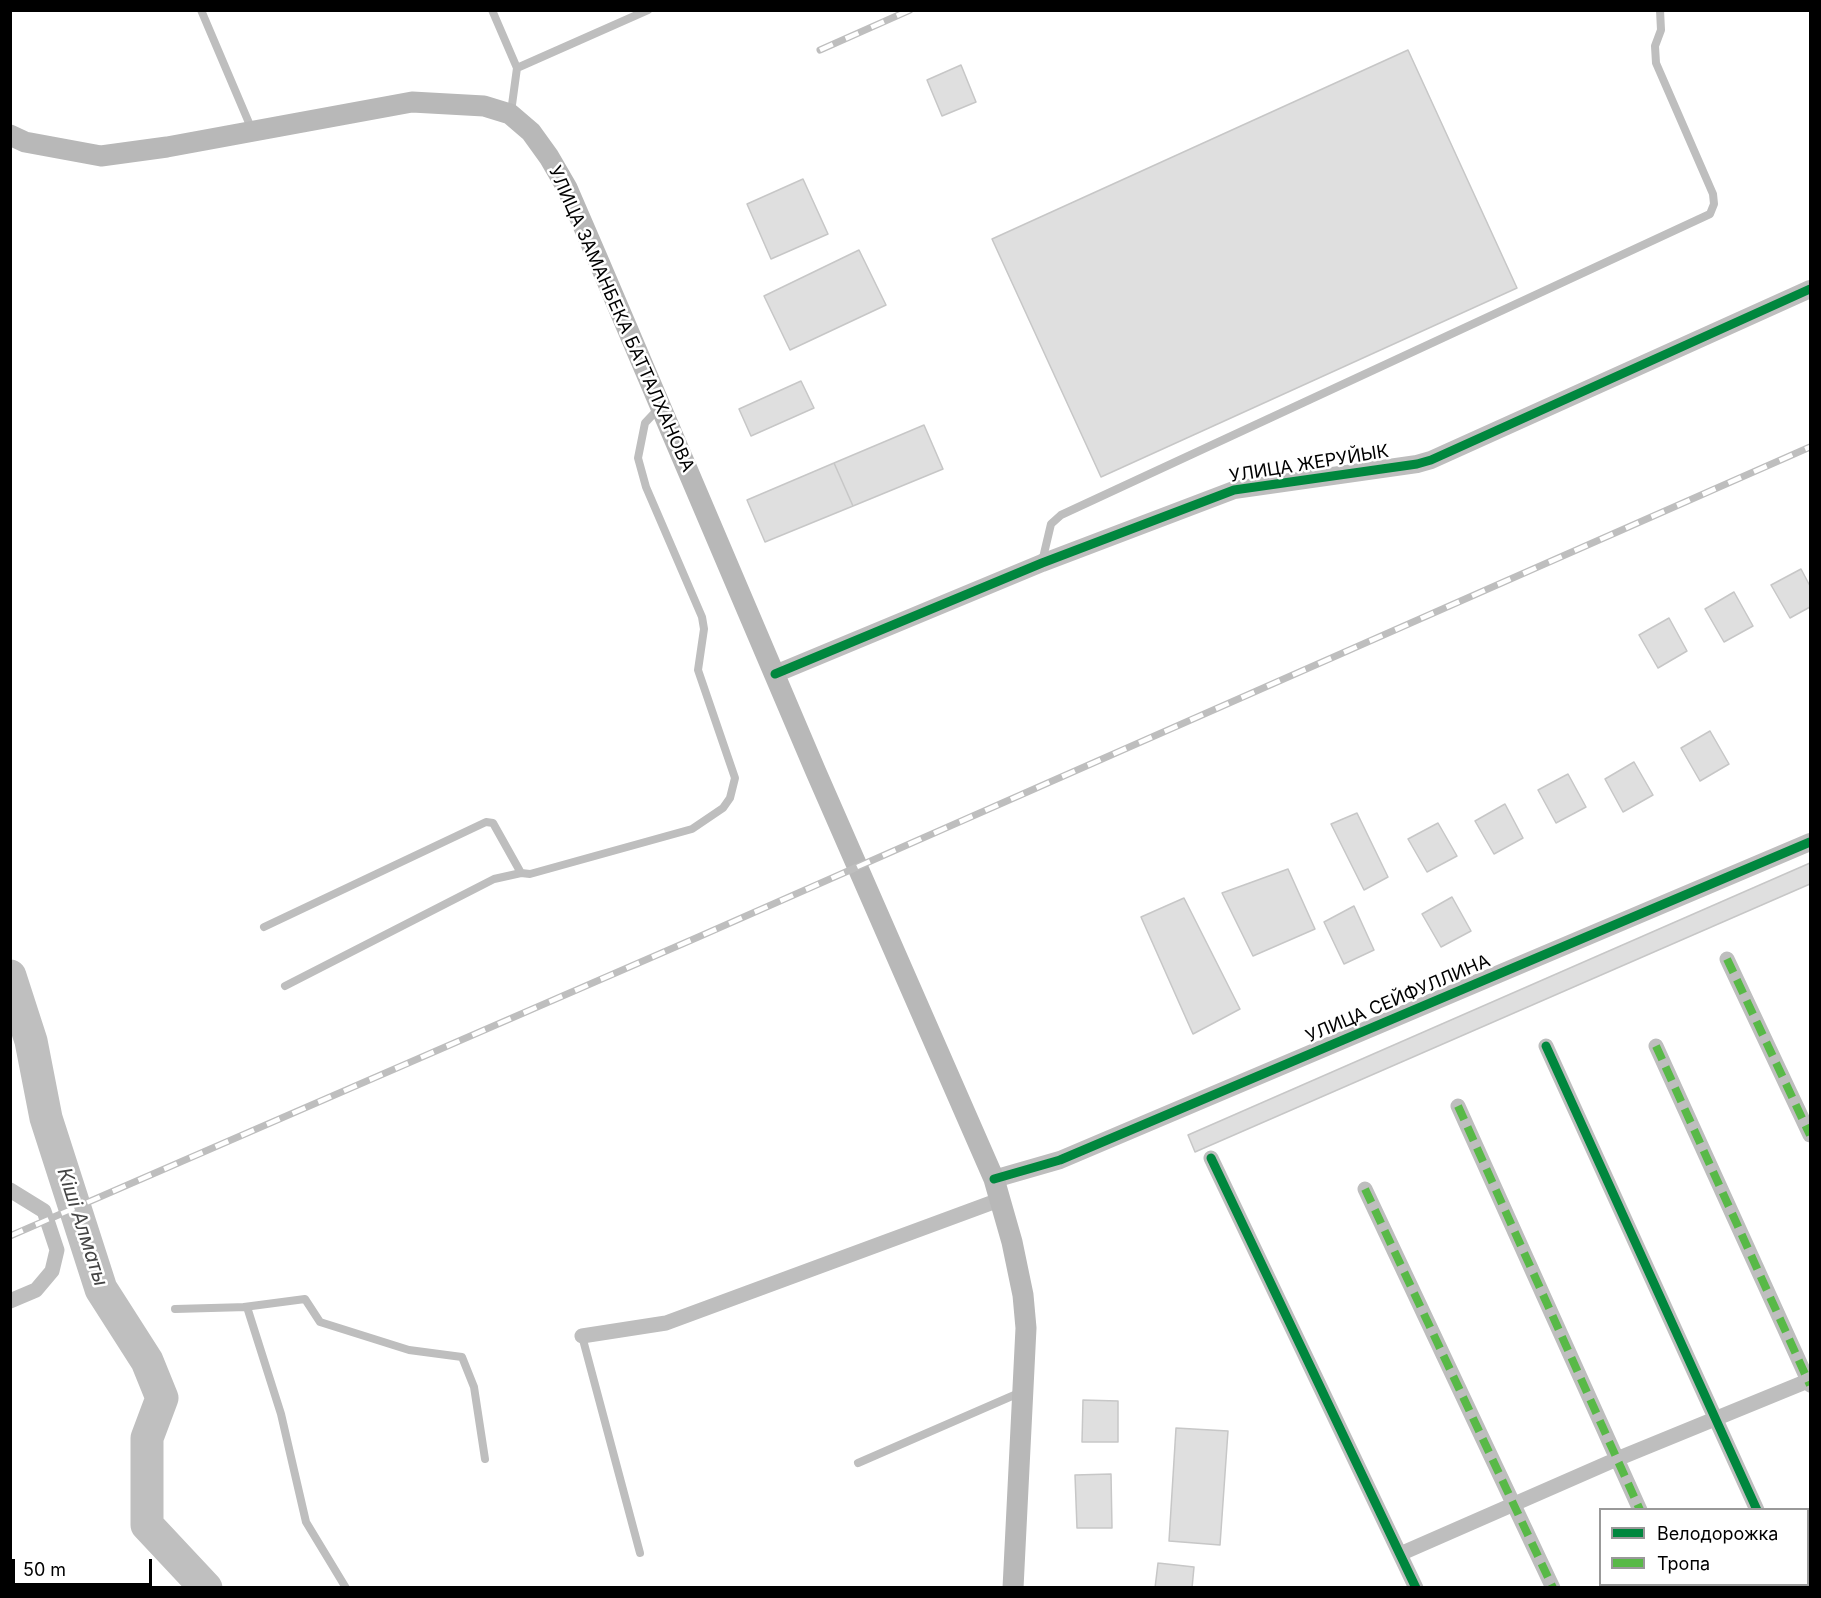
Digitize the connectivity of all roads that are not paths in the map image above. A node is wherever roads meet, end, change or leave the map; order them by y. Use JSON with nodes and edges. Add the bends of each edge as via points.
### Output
{"nodes":[{"id":1,"x":201,"y":10,"type":"edge"},
{"id":2,"x":492,"y":10,"type":"edge"},
{"id":3,"x":648,"y":10,"type":"edge"},
{"id":4,"x":1660,"y":10,"type":"edge"},
{"id":5,"x":517,"y":68,"type":"junction"},
{"id":6,"x":510,"y":114,"type":"junction"},
{"id":7,"x":252,"y":131,"type":"junction"},
{"id":8,"x":10,"y":135,"type":"edge"},
{"id":9,"x":1810,"y":289,"type":"edge"},
{"id":10,"x":661,"y":406,"type":"junction"},
{"id":11,"x":1042,"y":563,"type":"junction"},
{"id":12,"x":775,"y":674,"type":"junction"},
{"id":13,"x":1810,"y":842,"type":"edge"},
{"id":14,"x":521,"y":873,"type":"junction"},
{"id":15,"x":264,"y":927,"type":"dead end"},
{"id":16,"x":1727,"y":959,"type":"dead end"},
{"id":17,"x":285,"y":986,"type":"dead end"},
{"id":18,"x":1546,"y":1046,"type":"dead end"},
{"id":19,"x":1656,"y":1046,"type":"dead end"},
{"id":20,"x":1458,"y":1106,"type":"dead end"},
{"id":21,"x":1810,"y":1135,"type":"edge"},
{"id":22,"x":1211,"y":1158,"type":"dead end"},
{"id":23,"x":994,"y":1179,"type":"junction"},
{"id":24,"x":1365,"y":1189,"type":"dead end"},
{"id":25,"x":10,"y":1190,"type":"edge"},
{"id":26,"x":999,"y":1200,"type":"junction"},
{"id":27,"x":10,"y":1300,"type":"edge"},
{"id":28,"x":244,"y":1307,"type":"junction"},
{"id":29,"x":175,"y":1309,"type":"dead end"},
{"id":30,"x":582,"y":1336,"type":"joint"},
{"id":31,"x":1810,"y":1382,"type":"edge"},
{"id":32,"x":1023,"y":1392,"type":"junction"},
{"id":33,"x":1715,"y":1418,"type":"junction"},
{"id":34,"x":485,"y":1459,"type":"dead end"},
{"id":35,"x":1617,"y":1459,"type":"junction"},
{"id":36,"x":858,"y":1463,"type":"dead end"},
{"id":37,"x":1514,"y":1504,"type":"junction"},
{"id":38,"x":1640,"y":1508,"type":"edge"},
{"id":39,"x":1757,"y":1508,"type":"edge"},
{"id":40,"x":640,"y":1553,"type":"dead end"},
{"id":41,"x":1400,"y":1554,"type":"junction"},
{"id":42,"x":346,"y":1587,"type":"edge"},
{"id":43,"x":1013,"y":1587,"type":"edge"},
{"id":44,"x":1416,"y":1587,"type":"edge"},
{"id":45,"x":1553,"y":1587,"type":"edge"}],
"edges":[{"from":1,"to":7,"type":"lane"},
{"from":2,"to":5,"type":"lane"},
{"from":3,"to":5,"type":"lane"},
{"from":4,"to":11,"type":"lane","via":[[1656,63],[1713,194],[1710,214],[1061,514],[1051,524]]},
{"from":5,"to":6,"type":"lane"},
{"from":6,"to":7,"type":"main road","name":"УЛИЦА ЗАМАНБЕКА БАТТАЛХАНОВА","via":[[484,106],[412,102]]},
{"from":6,"to":10,"type":"main road","name":"УЛИЦА ЗАМАНБЕКА БАТТАЛХАНОВА","via":[[531,132],[567,188]]},
{"from":7,"to":8,"type":"main road","name":"УЛИЦА ЗАМАНБЕКА БАТТАЛХАНОВА","via":[[101,156],[25,142]]},
{"from":9,"to":11,"type":"street","name":"УЛИЦА ЖЕРУЙЫК","via":[[1431,460],[1234,490]]},
{"from":10,"to":12,"type":"main road","name":"УЛИЦА ЗАМАНБЕКА БАТТАЛХАНОВА"},
{"from":10,"to":14,"type":"lane","via":[[645,423],[638,458],[646,487],[702,617],[698,670],[735,778],[734,788],[723,808],[692,829],[530,874]]},
{"from":11,"to":12,"type":"street","name":"УЛИЦА ЖЕРУЙЫК"},
{"from":12,"to":23,"type":"main road","name":"УЛИЦА ЗАМАНБЕКА БАТТАЛХАНОВА"},
{"from":13,"to":23,"type":"street","name":"УЛИЦА СЕЙФУЛЛИНА","via":[[1060,1160]]},
{"from":14,"to":15,"type":"lane","via":[[493,823],[486,822]]},
{"from":14,"to":17,"type":"lane","via":[[494,879]]},
{"from":16,"to":21,"type":"street"},
{"from":18,"to":33,"type":"street"},
{"from":19,"to":31,"type":"street"},
{"from":20,"to":35,"type":"street"},
{"from":22,"to":41,"type":"street"},
{"from":23,"to":26,"type":"main road"},
{"from":24,"to":37,"type":"street"},
{"from":25,"to":27,"type":"street","via":[[44,1211],[57,1250],[52,1271],[36,1290]]},
{"from":26,"to":30,"type":"street","via":[[666,1323]]},
{"from":26,"to":32,"type":"main road","via":[[1023,1295]]},
{"from":28,"to":29,"type":"lane"},
{"from":28,"to":34,"type":"lane","via":[[305,1299],[320,1322],[409,1350],[462,1357],[474,1387]]},
{"from":28,"to":42,"type":"lane","via":[[281,1414],[306,1522]]},
{"from":30,"to":40,"type":"lane"},
{"from":31,"to":33,"type":"street"},
{"from":32,"to":36,"type":"lane"},
{"from":32,"to":43,"type":"main road"},
{"from":33,"to":35,"type":"street"},
{"from":33,"to":39,"type":"street"},
{"from":35,"to":37,"type":"street"},
{"from":35,"to":38,"type":"street"},
{"from":37,"to":41,"type":"street"},
{"from":37,"to":45,"type":"street"},
{"from":41,"to":44,"type":"street"}]}
